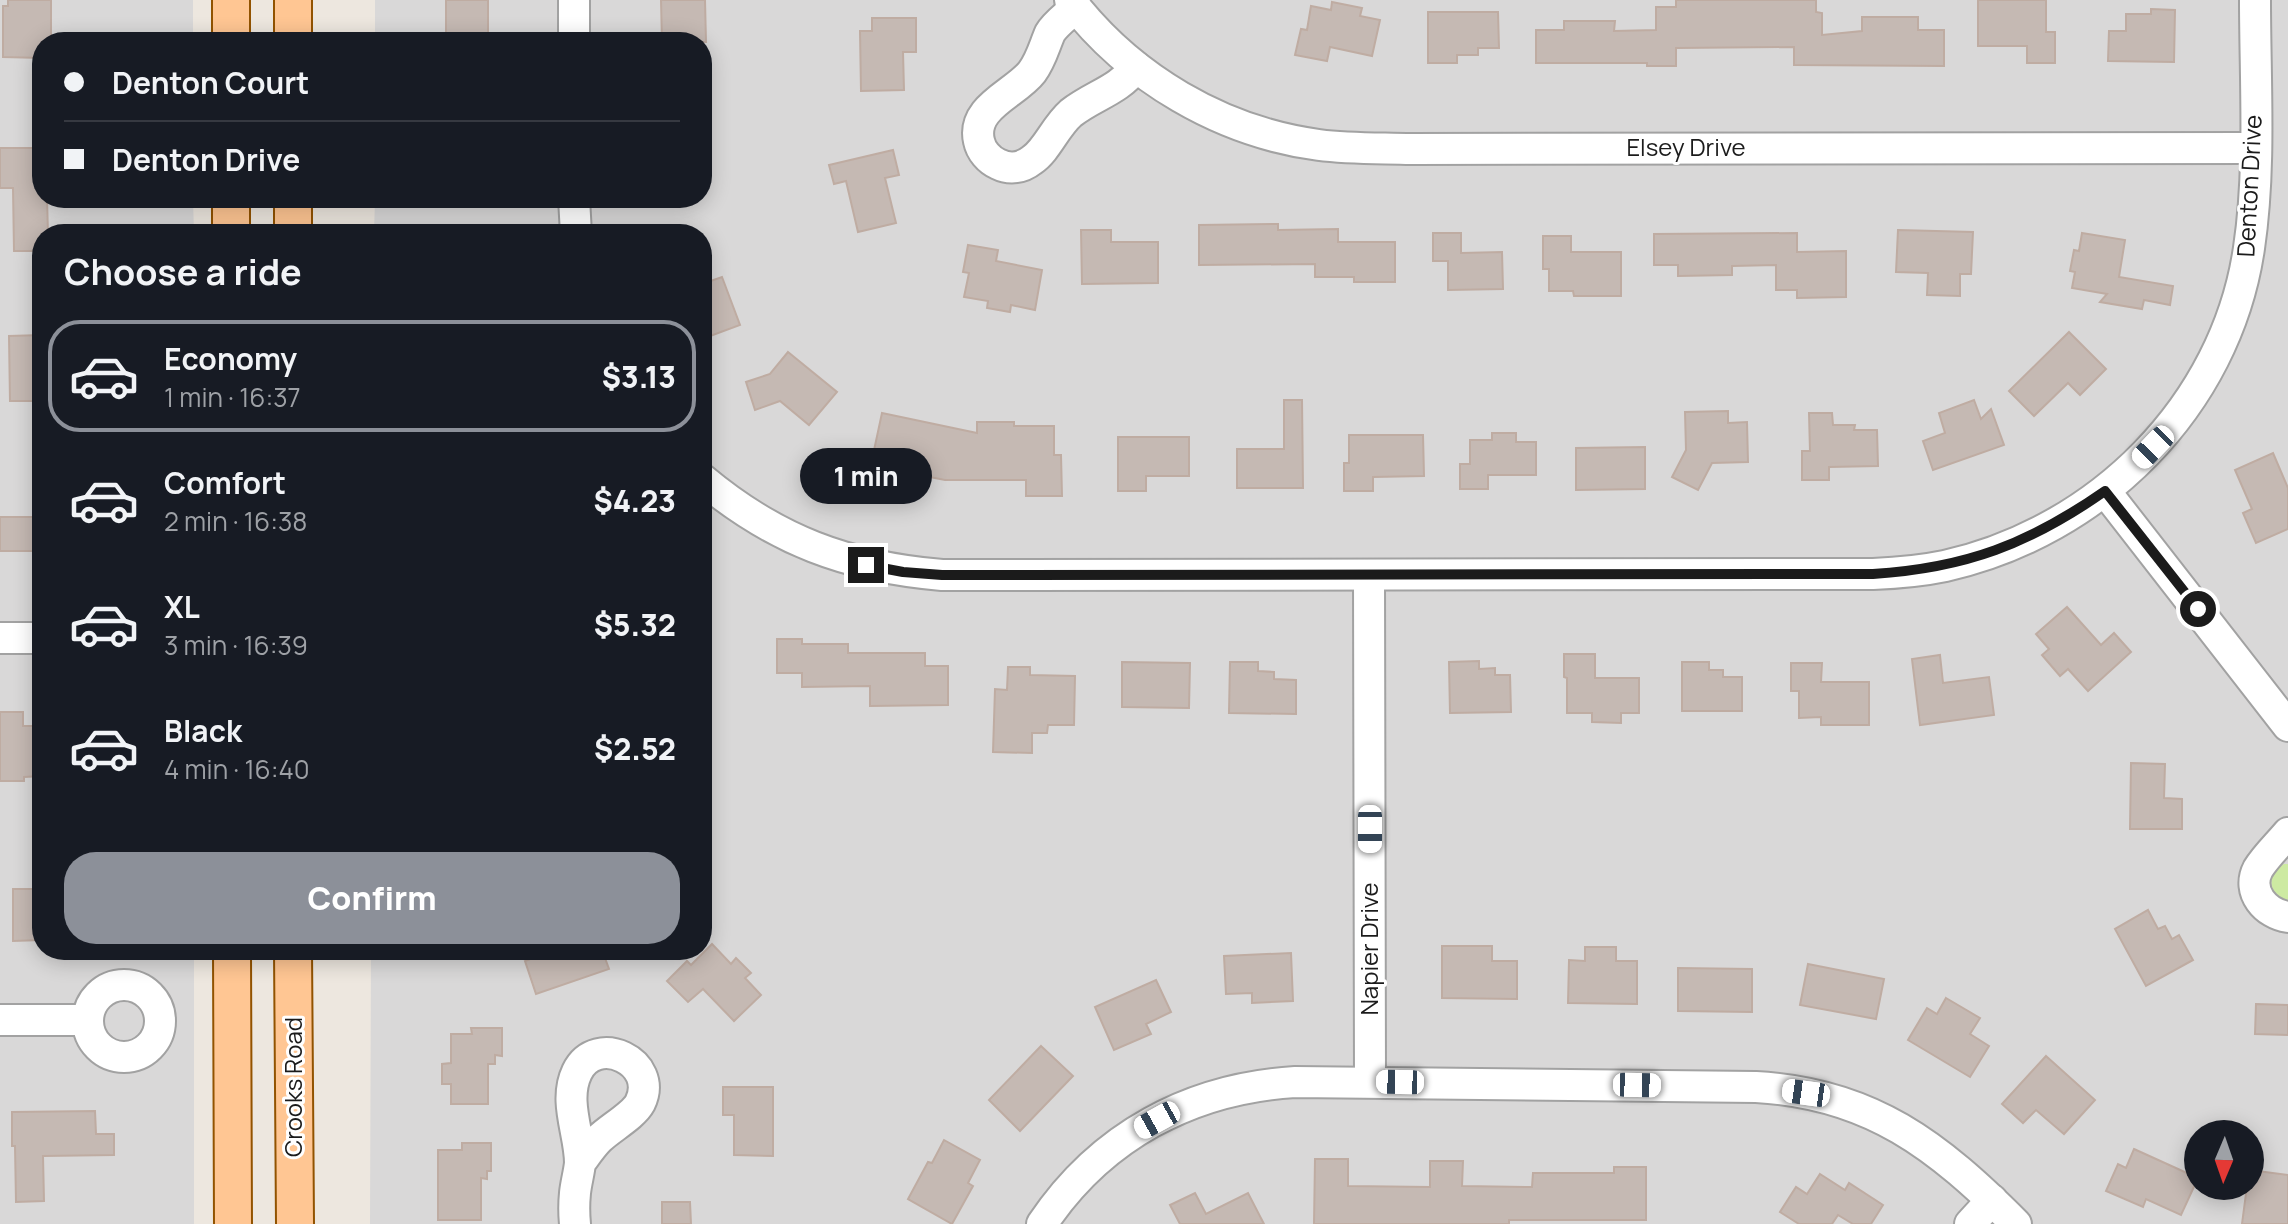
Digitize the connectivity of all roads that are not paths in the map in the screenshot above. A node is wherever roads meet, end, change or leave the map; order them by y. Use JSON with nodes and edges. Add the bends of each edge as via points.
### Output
{"nodes":[{"id":1,"x":231,"y":0,"type":"edge"},
{"id":2,"x":293,"y":0,"type":"edge"},
{"id":3,"x":574,"y":0,"type":"edge"},
{"id":4,"x":2255,"y":0,"type":"edge"},
{"id":5,"x":1073,"y":4,"type":"edge"},
{"id":6,"x":231,"y":32,"type":"edge"},
{"id":7,"x":293,"y":32,"type":"edge"},
{"id":8,"x":574,"y":32,"type":"edge"},
{"id":9,"x":1136,"y":67,"type":"junction"},
{"id":10,"x":2255,"y":148,"type":"junction"},
{"id":11,"x":2105,"y":491,"type":"junction"},
{"id":12,"x":712,"y":498,"type":"edge"},
{"id":13,"x":1369,"y":576,"type":"junction"},
{"id":14,"x":0,"y":638,"type":"edge"},
{"id":15,"x":32,"y":638,"type":"edge"},
{"id":16,"x":2288,"y":726,"type":"edge"},
{"id":17,"x":2288,"y":833,"type":"edge"},
{"id":18,"x":2288,"y":917,"type":"edge"},
{"id":19,"x":232,"y":960,"type":"edge"},
{"id":20,"x":293,"y":960,"type":"edge"},
{"id":21,"x":0,"y":1020,"type":"edge"},
{"id":22,"x":88,"y":1020,"type":"dead end"},
{"id":23,"x":1370,"y":1082,"type":"junction"},
{"id":24,"x":580,"y":1163,"type":"dead end"},
{"id":25,"x":1992,"y":1200,"type":"junction"},
{"id":26,"x":233,"y":1224,"type":"edge"},
{"id":27,"x":295,"y":1224,"type":"edge"},
{"id":28,"x":575,"y":1224,"type":"edge"},
{"id":29,"x":1042,"y":1224,"type":"edge"},
{"id":30,"x":1970,"y":1224,"type":"edge"},
{"id":31,"x":2016,"y":1224,"type":"edge"}],
"edges":[{"from":1,"to":6,"type":"main road"},
{"from":2,"to":7,"type":"main road"},
{"from":3,"to":8,"type":"street"},
{"from":4,"to":10,"type":"street","name":"Denton Drive"},
{"from":5,"to":9,"type":"street","name":"Elsey Drive"},
{"from":5,"to":9,"type":"street","name":"Elsey Drive","via":[[1051,30],[1030,75],[981,118],[982,151],[1010,168],[1030,162],[1070,115],[1115,88]]},
{"from":9,"to":10,"type":"street","name":"Elsey Drive","via":[[1181,98],[1245,127],[1306,143],[1355,148]]},
{"from":10,"to":11,"type":"street","name":"Denton Drive","via":[[2249,250],[2221,344],[2204,379],[2164,435]]},
{"from":11,"to":13,"type":"street","name":"Denton Drive","via":[[2016,544],[1908,572]]},
{"from":11,"to":16,"type":"street"},
{"from":12,"to":13,"type":"street","name":"Denton Drive","via":[[830,555],[903,572]]},
{"from":13,"to":23,"type":"street","name":"Napier Drive"},
{"from":14,"to":15,"type":"street"},
{"from":17,"to":18,"type":"street","via":[[2259,867],[2255,884],[2265,907]]},
{"from":19,"to":26,"type":"main road"},
{"from":20,"to":27,"type":"main road","name":"Crooks Road"},
{"from":21,"to":22,"type":"street"},
{"from":23,"to":25,"type":"street","via":[[1756,1087],[1806,1093],[1891,1122],[1934,1150]]},
{"from":23,"to":29,"type":"street","via":[[1252,1086],[1172,1111],[1093,1163]]},
{"from":24,"to":28,"type":"street"},
{"from":25,"to":30,"type":"street"},
{"from":25,"to":31,"type":"street"}]}
